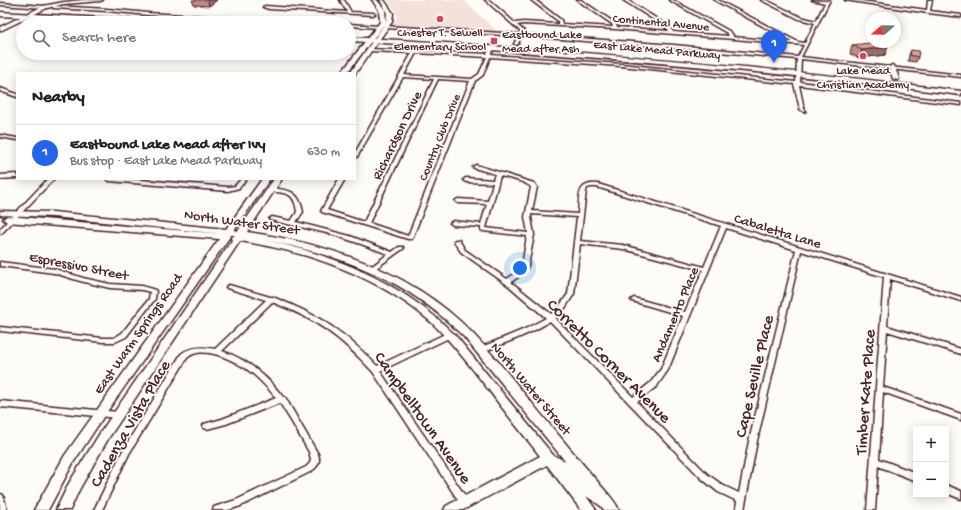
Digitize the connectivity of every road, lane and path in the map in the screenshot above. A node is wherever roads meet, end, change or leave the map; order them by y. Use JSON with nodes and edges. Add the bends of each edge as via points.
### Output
{"nodes":[{"id":1,"x":31,"y":0,"type":"edge"},
{"id":2,"x":101,"y":0,"type":"edge"},
{"id":3,"x":342,"y":0,"type":"edge"},
{"id":4,"x":374,"y":0,"type":"edge"},
{"id":5,"x":382,"y":0,"type":"edge"},
{"id":6,"x":487,"y":0,"type":"edge"},
{"id":7,"x":533,"y":0,"type":"edge"},
{"id":8,"x":579,"y":0,"type":"edge"},
{"id":9,"x":625,"y":0,"type":"edge"},
{"id":10,"x":671,"y":0,"type":"edge"},
{"id":11,"x":716,"y":0,"type":"edge"},
{"id":12,"x":763,"y":0,"type":"edge"},
{"id":13,"x":814,"y":0,"type":"edge"},
{"id":14,"x":847,"y":0,"type":"edge"},
{"id":15,"x":930,"y":0,"type":"edge"},
{"id":16,"x":827,"y":1,"type":"edge"},
{"id":17,"x":72,"y":2,"type":"edge"},
{"id":18,"x":878,"y":2,"type":"edge"},
{"id":19,"x":0,"y":4,"type":"edge"},
{"id":20,"x":20,"y":5,"type":"junction"},
{"id":21,"x":45,"y":7,"type":"junction"},
{"id":22,"x":54,"y":7,"type":"junction"},
{"id":23,"x":265,"y":7,"type":"dead end"},
{"id":24,"x":928,"y":12,"type":"junction"},
{"id":25,"x":350,"y":13,"type":"junction"},
{"id":26,"x":0,"y":14,"type":"edge"},
{"id":27,"x":373,"y":14,"type":"dead end"},
{"id":28,"x":16,"y":16,"type":"edge"},
{"id":29,"x":29,"y":16,"type":"edge"},
{"id":30,"x":34,"y":16,"type":"edge"},
{"id":31,"x":179,"y":16,"type":"edge"},
{"id":32,"x":961,"y":16,"type":"edge"},
{"id":33,"x":0,"y":19,"type":"edge"},
{"id":34,"x":16,"y":20,"type":"edge"},
{"id":35,"x":16,"y":21,"type":"edge"},
{"id":36,"x":817,"y":22,"type":"junction"},
{"id":37,"x":16,"y":24,"type":"edge"},
{"id":38,"x":515,"y":24,"type":"junction"},
{"id":39,"x":356,"y":25,"type":"edge"},
{"id":40,"x":560,"y":25,"type":"junction"},
{"id":41,"x":379,"y":27,"type":"junction"},
{"id":42,"x":386,"y":27,"type":"junction"},
{"id":43,"x":615,"y":28,"type":"junction"},
{"id":44,"x":0,"y":29,"type":"edge"},
{"id":45,"x":671,"y":32,"type":"junction"},
{"id":46,"x":0,"y":34,"type":"edge"},
{"id":47,"x":356,"y":35,"type":"edge"},
{"id":48,"x":520,"y":35,"type":"junction"},
{"id":49,"x":374,"y":38,"type":"junction"},
{"id":50,"x":731,"y":38,"type":"junction"},
{"id":51,"x":356,"y":39,"type":"edge"},
{"id":52,"x":516,"y":44,"type":"junction"},
{"id":53,"x":798,"y":44,"type":"junction"},
{"id":54,"x":806,"y":44,"type":"junction"},
{"id":55,"x":492,"y":48,"type":"junction"},
{"id":56,"x":370,"y":50,"type":"junction"},
{"id":57,"x":415,"y":52,"type":"junction"},
{"id":58,"x":575,"y":53,"type":"junction"},
{"id":59,"x":654,"y":54,"type":"junction"},
{"id":60,"x":488,"y":57,"type":"junction"},
{"id":61,"x":705,"y":58,"type":"junction"},
{"id":62,"x":799,"y":58,"type":"junction"},
{"id":63,"x":356,"y":59,"type":"edge"},
{"id":64,"x":660,"y":59,"type":"junction"},
{"id":65,"x":355,"y":60,"type":"edge"},
{"id":66,"x":573,"y":61,"type":"junction"},
{"id":67,"x":892,"y":68,"type":"junction"},
{"id":68,"x":659,"y":69,"type":"junction"},
{"id":69,"x":799,"y":70,"type":"junction"},
{"id":70,"x":345,"y":72,"type":"edge"},
{"id":71,"x":354,"y":72,"type":"edge"},
{"id":72,"x":402,"y":76,"type":"junction"},
{"id":73,"x":961,"y":76,"type":"edge"},
{"id":74,"x":437,"y":78,"type":"junction"},
{"id":75,"x":896,"y":79,"type":"junction"},
{"id":76,"x":472,"y":80,"type":"junction"},
{"id":77,"x":798,"y":83,"type":"junction"},
{"id":78,"x":961,"y":87,"type":"edge"},
{"id":79,"x":0,"y":89,"type":"edge"},
{"id":80,"x":961,"y":93,"type":"edge"},
{"id":81,"x":16,"y":96,"type":"edge"},
{"id":82,"x":961,"y":104,"type":"edge"},
{"id":83,"x":804,"y":111,"type":"dead end"},
{"id":84,"x":0,"y":136,"type":"edge"},
{"id":85,"x":16,"y":139,"type":"edge"},
{"id":86,"x":356,"y":155,"type":"edge"},
{"id":87,"x":476,"y":166,"type":"dead end"},
{"id":88,"x":498,"y":173,"type":"junction"},
{"id":89,"x":16,"y":176,"type":"edge"},
{"id":90,"x":0,"y":178,"type":"edge"},
{"id":91,"x":50,"y":180,"type":"edge"},
{"id":92,"x":121,"y":180,"type":"edge"},
{"id":93,"x":243,"y":180,"type":"edge"},
{"id":94,"x":265,"y":180,"type":"edge"},
{"id":95,"x":277,"y":180,"type":"edge"},
{"id":96,"x":341,"y":180,"type":"edge"},
{"id":97,"x":466,"y":180,"type":"dead end"},
{"id":98,"x":495,"y":182,"type":"junction"},
{"id":99,"x":271,"y":190,"type":"junction"},
{"id":100,"x":458,"y":201,"type":"dead end"},
{"id":101,"x":489,"y":203,"type":"junction"},
{"id":102,"x":529,"y":212,"type":"junction"},
{"id":103,"x":0,"y":213,"type":"edge"},
{"id":104,"x":16,"y":216,"type":"junction"},
{"id":105,"x":580,"y":216,"type":"junction"},
{"id":106,"x":0,"y":219,"type":"edge"},
{"id":107,"x":272,"y":219,"type":"dead end"},
{"id":108,"x":294,"y":223,"type":"junction"},
{"id":109,"x":453,"y":223,"type":"dead end"},
{"id":110,"x":366,"y":224,"type":"junction"},
{"id":111,"x":483,"y":226,"type":"junction"},
{"id":112,"x":724,"y":226,"type":"junction"},
{"id":113,"x":0,"y":232,"type":"edge"},
{"id":114,"x":226,"y":235,"type":"junction"},
{"id":115,"x":531,"y":235,"type":"junction"},
{"id":116,"x":240,"y":236,"type":"junction"},
{"id":117,"x":457,"y":241,"type":"dead end"},
{"id":118,"x":577,"y":242,"type":"junction"},
{"id":119,"x":401,"y":248,"type":"dead end"},
{"id":120,"x":799,"y":249,"type":"junction"},
{"id":121,"x":393,"y":254,"type":"junction"},
{"id":122,"x":0,"y":264,"type":"edge"},
{"id":123,"x":373,"y":268,"type":"junction"},
{"id":124,"x":706,"y":269,"type":"junction"},
{"id":125,"x":887,"y":276,"type":"junction"},
{"id":126,"x":507,"y":282,"type":"junction"},
{"id":127,"x":229,"y":287,"type":"dead end"},
{"id":128,"x":272,"y":298,"type":"junction"},
{"id":129,"x":961,"y":299,"type":"edge"},
{"id":130,"x":634,"y":300,"type":"dead end"},
{"id":131,"x":687,"y":315,"type":"junction"},
{"id":132,"x":551,"y":318,"type":"junction"},
{"id":133,"x":883,"y":327,"type":"junction"},
{"id":134,"x":0,"y":329,"type":"edge"},
{"id":135,"x":449,"y":335,"type":"junction"},
{"id":136,"x":481,"y":350,"type":"junction"},
{"id":137,"x":216,"y":352,"type":"junction"},
{"id":138,"x":961,"y":352,"type":"edge"},
{"id":139,"x":376,"y":370,"type":"junction"},
{"id":140,"x":879,"y":388,"type":"junction"},
{"id":141,"x":282,"y":399,"type":"junction"},
{"id":142,"x":632,"y":402,"type":"junction"},
{"id":143,"x":0,"y":404,"type":"edge"},
{"id":144,"x":100,"y":413,"type":"junction"},
{"id":145,"x":118,"y":414,"type":"junction"},
{"id":146,"x":961,"y":417,"type":"edge"},
{"id":147,"x":207,"y":426,"type":"dead end"},
{"id":148,"x":548,"y":458,"type":"junction"},
{"id":149,"x":874,"y":461,"type":"junction"},
{"id":150,"x":913,"y":476,"type":"edge"},
{"id":151,"x":949,"y":490,"type":"edge"},
{"id":152,"x":961,"y":495,"type":"edge"},
{"id":153,"x":1,"y":498,"type":"edge"},
{"id":154,"x":742,"y":499,"type":"junction"},
{"id":155,"x":465,"y":502,"type":"junction"},
{"id":156,"x":239,"y":506,"type":"edge"},
{"id":157,"x":610,"y":508,"type":"edge"},
{"id":158,"x":3,"y":510,"type":"edge"},
{"id":159,"x":41,"y":510,"type":"edge"},
{"id":160,"x":63,"y":510,"type":"edge"},
{"id":161,"x":98,"y":510,"type":"edge"},
{"id":162,"x":217,"y":510,"type":"edge"},
{"id":163,"x":451,"y":510,"type":"edge"},
{"id":164,"x":589,"y":510,"type":"edge"},
{"id":165,"x":740,"y":510,"type":"edge"},
{"id":166,"x":871,"y":510,"type":"edge"}],
"edges":[{"from":1,"to":20,"type":"street"},
{"from":2,"to":17,"type":"main road"},
{"from":3,"to":25,"type":"street"},
{"from":4,"to":41,"type":"main road","via":[[383,14],[383,22]]},
{"from":5,"to":42,"type":"main road","via":[[390,13]]},
{"from":6,"to":38,"type":"street"},
{"from":7,"to":40,"type":"street","via":[[560,21]]},
{"from":8,"to":43,"type":"street","via":[[614,24]]},
{"from":9,"to":45,"type":"street","via":[[669,28]]},
{"from":10,"to":50,"type":"street","via":[[728,32]]},
{"from":11,"to":53,"type":"street"},
{"from":12,"to":36,"type":"street","via":[[800,18]]},
{"from":13,"to":16,"type":"street"},
{"from":14,"to":18,"type":"street"},
{"from":15,"to":24,"type":"street"},
{"from":16,"to":36,"type":"street"},
{"from":17,"to":21,"type":"main road"},
{"from":17,"to":22,"type":"main road"},
{"from":18,"to":24,"type":"street"},
{"from":19,"to":20,"type":"street"},
{"from":20,"to":21,"type":"street"},
{"from":21,"to":29,"type":"main road"},
{"from":22,"to":30,"type":"main road"},
{"from":22,"to":31,"type":"street"},
{"from":23,"to":25,"type":"street"},
{"from":24,"to":32,"type":"street"},
{"from":25,"to":27,"type":"street"},
{"from":26,"to":28,"type":"main road"},
{"from":33,"to":34,"type":"main road"},
{"from":35,"to":44,"type":"main road"},
{"from":36,"to":54,"type":"street"},
{"from":37,"to":46,"type":"main road"},
{"from":38,"to":40,"type":"street","name":"Continental Avenue"},
{"from":38,"to":48,"type":"street","via":[[522,31]]},
{"from":39,"to":41,"type":"street"},
{"from":40,"to":43,"type":"street","name":"Continental Avenue"},
{"from":41,"to":49,"type":"main road"},
{"from":42,"to":48,"type":"street"},
{"from":42,"to":49,"type":"main road"},
{"from":43,"to":45,"type":"street","name":"Continental Avenue"},
{"from":45,"to":50,"type":"street","name":"Continental Avenue"},
{"from":47,"to":49,"type":"main road","name":"East Lake Mead Parkway"},
{"from":48,"to":52,"type":"street"},
{"from":48,"to":62,"type":"street"},
{"from":49,"to":51,"type":"main road","name":"East Lake Mead Parkway"},
{"from":49,"to":52,"type":"main road","name":"East Lake Mead Parkway"},
{"from":49,"to":55,"type":"main road","name":"East Lake Mead Parkway"},
{"from":49,"to":56,"type":"main road"},
{"from":49,"to":63,"type":"main road"},
{"from":50,"to":53,"type":"street","name":"Continental Avenue"},
{"from":52,"to":59,"type":"main road","name":"East Lake Mead Parkway"},
{"from":53,"to":54,"type":"street","name":"Continental Avenue"},
{"from":54,"to":62,"type":"street"},
{"from":55,"to":58,"type":"main road","name":"East Lake Mead Parkway"},
{"from":55,"to":60,"type":"street","name":"Country Club Drive"},
{"from":56,"to":57,"type":"street"},
{"from":56,"to":71,"type":"main road"},
{"from":57,"to":60,"type":"street"},
{"from":57,"to":72,"type":"street"},
{"from":58,"to":59,"type":"main road","via":[[580,50]]},
{"from":58,"to":64,"type":"main road","name":"East Lake Mead Parkway"},
{"from":58,"to":66,"type":"main road"},
{"from":59,"to":61,"type":"main road","name":"East Lake Mead Parkway"},
{"from":60,"to":66,"type":"street"},
{"from":60,"to":76,"type":"street","name":"Country Club Drive","via":[[481,75]]},
{"from":61,"to":64,"type":"main road"},
{"from":61,"to":69,"type":"main road","name":"East Lake Mead Parkway"},
{"from":62,"to":67,"type":"street"},
{"from":62,"to":69,"type":"street"},
{"from":64,"to":68,"type":"main road"},
{"from":64,"to":69,"type":"main road","name":"East Lake Mead Parkway"},
{"from":65,"to":70,"type":"main road"},
{"from":66,"to":68,"type":"street"},
{"from":67,"to":73,"type":"street"},
{"from":67,"to":75,"type":"main road"},
{"from":68,"to":77,"type":"street"},
{"from":69,"to":75,"type":"main road","name":"East Lake Mead Parkway"},
{"from":69,"to":77,"type":"street"},
{"from":69,"to":80,"type":"main road","name":"East Lake Mead Parkway"},
{"from":72,"to":74,"type":"street"},
{"from":72,"to":86,"type":"street"},
{"from":74,"to":76,"type":"street"},
{"from":74,"to":110,"type":"street","name":"Richardson Drive"},
{"from":75,"to":78,"type":"main road","name":"East Lake Mead Parkway"},
{"from":76,"to":110,"type":"street","name":"Country Club Drive","via":[[410,238]]},
{"from":77,"to":82,"type":"street"},
{"from":77,"to":83,"type":"street","via":[[796,85]]},
{"from":79,"to":81,"type":"street"},
{"from":84,"to":85,"type":"street"},
{"from":87,"to":88,"type":"street"},
{"from":88,"to":98,"type":"street"},
{"from":88,"to":102,"type":"street","via":[[532,184],[534,187]]},
{"from":89,"to":90,"type":"street"},
{"from":91,"to":104,"type":"street"},
{"from":92,"to":93,"type":"street","via":[[233,189]]},
{"from":94,"to":114,"type":"main road","name":"East Warm Springs Road"},
{"from":95,"to":99,"type":"main road"},
{"from":96,"to":110,"type":"street","via":[[324,211]]},
{"from":97,"to":98,"type":"street"},
{"from":98,"to":101,"type":"street"},
{"from":99,"to":108,"type":"street","via":[[290,192],[295,196],[300,212]]},
{"from":99,"to":116,"type":"main road"},
{"from":100,"to":101,"type":"street"},
{"from":101,"to":111,"type":"street"},
{"from":102,"to":105,"type":"street"},
{"from":102,"to":115,"type":"street"},
{"from":103,"to":104,"type":"main road","name":"North Water Street"},
{"from":104,"to":106,"type":"main road","name":"North Water Street"},
{"from":104,"to":113,"type":"street"},
{"from":104,"to":114,"type":"main road","name":"North Water Street"},
{"from":105,"to":112,"type":"street","name":"Cabaletta Lane","via":[[585,187],[598,186]]},
{"from":105,"to":118,"type":"street"},
{"from":107,"to":108,"type":"street"},
{"from":108,"to":121,"type":"street","via":[[343,235]]},
{"from":109,"to":111,"type":"street"},
{"from":111,"to":115,"type":"street","via":[[487,231]]},
{"from":112,"to":120,"type":"street","name":"Cabaletta Lane"},
{"from":112,"to":124,"type":"street","name":"Andamento Place"},
{"from":114,"to":116,"type":"main road","name":"North Water Street"},
{"from":114,"to":144,"type":"main road","name":"East Warm Springs Road"},
{"from":115,"to":126,"type":"street","via":[[524,270]]},
{"from":116,"to":123,"type":"main road","name":"North Water Street","via":[[274,238],[307,245]]},
{"from":116,"to":135,"type":"main road","name":"North Water Street","via":[[315,256],[355,271],[404,298]]},
{"from":116,"to":145,"type":"main road"},
{"from":117,"to":126,"type":"street","name":"Corretto Corner Avenue","via":[[463,251]]},
{"from":118,"to":124,"type":"street","via":[[623,247]]},
{"from":118,"to":132,"type":"street","via":[[571,294],[563,307]]},
{"from":119,"to":121,"type":"street"},
{"from":120,"to":125,"type":"street","name":"Cabaletta Lane"},
{"from":120,"to":154,"type":"street","name":"Cape Seville Place","via":[[753,441]]},
{"from":121,"to":123,"type":"street"},
{"from":122,"to":134,"type":"street","name":"Espressivo Street","via":[[55,272],[110,286],[153,291],[152,298],[124,335],[115,340]]},
{"from":123,"to":136,"type":"main road","name":"North Water Street","via":[[431,303]]},
{"from":124,"to":131,"type":"street","name":"Andamento Place"},
{"from":125,"to":129,"type":"street","name":"Cabaletta Lane"},
{"from":125,"to":133,"type":"street","name":"Timber Kate Place"},
{"from":126,"to":132,"type":"street","name":"Corretto Corner Avenue"},
{"from":127,"to":128,"type":"street","name":"Campbelltown Avenue"},
{"from":128,"to":137,"type":"street"},
{"from":128,"to":139,"type":"street","name":"Campbelltown Avenue","via":[[322,322],[351,344]]},
{"from":130,"to":131,"type":"street"},
{"from":131,"to":142,"type":"street","name":"Andamento Place","via":[[660,377]]},
{"from":132,"to":136,"type":"street"},
{"from":132,"to":142,"type":"street","name":"Corretto Corner Avenue"},
{"from":133,"to":138,"type":"street"},
{"from":133,"to":140,"type":"street","name":"Timber Kate Place"},
{"from":135,"to":139,"type":"street"},
{"from":135,"to":148,"type":"main road","name":"North Water Street"},
{"from":136,"to":157,"type":"main road","name":"North Water Street"},
{"from":137,"to":141,"type":"street","via":[[254,371]]},
{"from":137,"to":161,"type":"street","name":"Cadenza Vista Place","via":[[199,350],[184,356],[126,452]]},
{"from":139,"to":155,"type":"street","name":"Campbelltown Avenue"},
{"from":140,"to":146,"type":"street"},
{"from":140,"to":149,"type":"street","name":"Timber Kate Place"},
{"from":141,"to":147,"type":"street"},
{"from":141,"to":156,"type":"street","via":[[313,452],[313,465]]},
{"from":142,"to":154,"type":"street","name":"Corretto Corner Avenue","via":[[704,476],[721,489]]},
{"from":143,"to":144,"type":"street"},
{"from":144,"to":145,"type":"street"},
{"from":144,"to":159,"type":"main road","name":"East Warm Springs Road","via":[[69,459]]},
{"from":145,"to":160,"type":"main road","via":[[89,460]]},
{"from":148,"to":155,"type":"main road"},
{"from":148,"to":157,"type":"main road","via":[[568,468],[592,496]]},
{"from":148,"to":164,"type":"main road","name":"North Water Street"},
{"from":149,"to":150,"type":"street"},
{"from":149,"to":166,"type":"street","name":"Timber Kate Place"},
{"from":151,"to":152,"type":"street"},
{"from":153,"to":158,"type":"street"},
{"from":154,"to":165,"type":"street","name":"Cape Seville Place"},
{"from":155,"to":163,"type":"main road"},
{"from":156,"to":162,"type":"street"}]}
